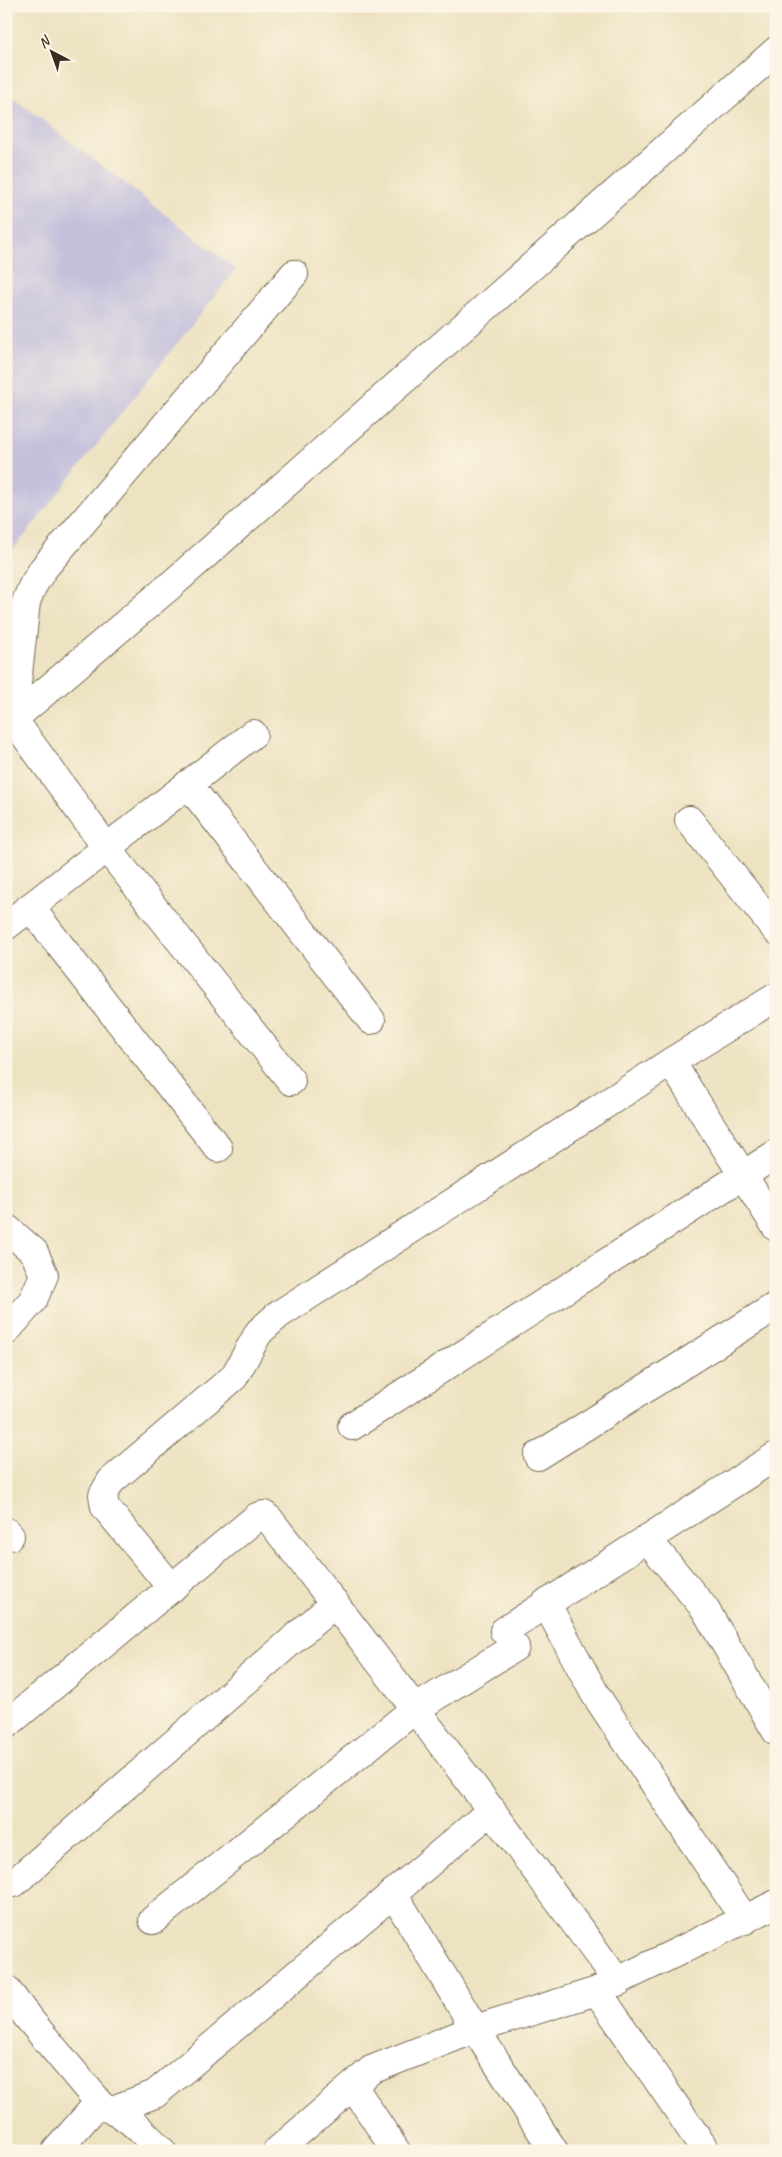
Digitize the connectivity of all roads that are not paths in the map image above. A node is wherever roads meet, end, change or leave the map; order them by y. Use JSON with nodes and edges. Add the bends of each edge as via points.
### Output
{"nodes":[{"id":1,"x":776,"y":51,"type":"edge"},
{"id":2,"x":294,"y":274,"type":"dead end"},
{"id":3,"x":10,"y":722,"type":"edge"},
{"id":4,"x":253,"y":734,"type":"dead end"},
{"id":5,"x":188,"y":784,"type":"junction"},
{"id":6,"x":689,"y":820,"type":"dead end"},
{"id":7,"x":106,"y":847,"type":"junction"},
{"id":8,"x":30,"y":908,"type":"junction"},
{"id":9,"x":6,"y":926,"type":"edge"},
{"id":10,"x":776,"y":930,"type":"edge"},
{"id":11,"x":776,"y":997,"type":"edge"},
{"id":12,"x":371,"y":1020,"type":"dead end"},
{"id":13,"x":670,"y":1062,"type":"junction"},
{"id":14,"x":291,"y":1081,"type":"dead end"},
{"id":15,"x":218,"y":1148,"type":"dead end"},
{"id":16,"x":776,"y":1154,"type":"edge"},
{"id":17,"x":742,"y":1174,"type":"junction"},
{"id":18,"x":776,"y":1226,"type":"edge"},
{"id":19,"x":6,"y":1228,"type":"edge"},
{"id":20,"x":776,"y":1306,"type":"edge"},
{"id":21,"x":6,"y":1331,"type":"edge"},
{"id":22,"x":352,"y":1426,"type":"dead end"},
{"id":23,"x":538,"y":1456,"type":"dead end"},
{"id":24,"x":776,"y":1456,"type":"edge"},
{"id":25,"x":647,"y":1539,"type":"junction"},
{"id":26,"x":172,"y":1588,"type":"junction"},
{"id":27,"x":335,"y":1603,"type":"junction"},
{"id":28,"x":546,"y":1604,"type":"junction"},
{"id":29,"x":415,"y":1709,"type":"junction"},
{"id":30,"x":6,"y":1725,"type":"edge"},
{"id":31,"x":776,"y":1731,"type":"edge"},
{"id":32,"x":492,"y":1810,"type":"junction"},
{"id":33,"x":14,"y":1883,"type":"dead end"},
{"id":34,"x":393,"y":1893,"type":"junction"},
{"id":35,"x":776,"y":1904,"type":"edge"},
{"id":36,"x":153,"y":1920,"type":"dead end"},
{"id":37,"x":745,"y":1920,"type":"junction"},
{"id":38,"x":607,"y":1986,"type":"junction"},
{"id":39,"x":6,"y":1989,"type":"edge"},
{"id":40,"x":475,"y":2029,"type":"junction"},
{"id":41,"x":353,"y":2086,"type":"junction"},
{"id":42,"x":109,"y":2107,"type":"junction"},
{"id":43,"x":56,"y":2151,"type":"edge"},
{"id":44,"x":162,"y":2151,"type":"edge"},
{"id":45,"x":277,"y":2151,"type":"edge"},
{"id":46,"x":396,"y":2151,"type":"edge"},
{"id":47,"x":554,"y":2151,"type":"edge"},
{"id":48,"x":706,"y":2151,"type":"edge"}],
"edges":[{"from":1,"to":3,"type":"street","via":[[179,578]]},
{"from":2,"to":3,"type":"street","via":[[36,581],[26,602]]},
{"from":3,"to":7,"type":"street"},
{"from":4,"to":5,"type":"street"},
{"from":5,"to":7,"type":"street"},
{"from":5,"to":12,"type":"street"},
{"from":6,"to":10,"type":"street"},
{"from":7,"to":8,"type":"street"},
{"from":7,"to":14,"type":"street"},
{"from":8,"to":9,"type":"street"},
{"from":8,"to":15,"type":"street"},
{"from":11,"to":13,"type":"street"},
{"from":13,"to":17,"type":"street"},
{"from":13,"to":26,"type":"street","via":[[278,1315],[259,1332],[234,1377],[110,1481],[103,1495],[105,1507]]},
{"from":16,"to":17,"type":"street"},
{"from":17,"to":18,"type":"street"},
{"from":17,"to":22,"type":"street"},
{"from":19,"to":21,"type":"street","via":[[34,1252],[44,1275],[33,1300]]},
{"from":20,"to":23,"type":"street"},
{"from":24,"to":25,"type":"street"},
{"from":25,"to":28,"type":"street"},
{"from":25,"to":31,"type":"street","via":[[705,1609]]},
{"from":26,"to":27,"type":"street","via":[[257,1517],[264,1515]]},
{"from":26,"to":30,"type":"street"},
{"from":27,"to":29,"type":"street"},
{"from":27,"to":33,"type":"street"},
{"from":28,"to":29,"type":"street","via":[[509,1639]]},
{"from":28,"to":37,"type":"street","via":[[595,1694]]},
{"from":29,"to":32,"type":"street"},
{"from":29,"to":36,"type":"street"},
{"from":32,"to":34,"type":"street"},
{"from":32,"to":38,"type":"street"},
{"from":34,"to":40,"type":"street"},
{"from":34,"to":42,"type":"street","via":[[155,2094]]},
{"from":35,"to":37,"type":"street"},
{"from":37,"to":38,"type":"street"},
{"from":38,"to":40,"type":"street"},
{"from":38,"to":48,"type":"street"},
{"from":39,"to":42,"type":"street"},
{"from":40,"to":41,"type":"street","via":[[371,2070]]},
{"from":40,"to":47,"type":"street"},
{"from":41,"to":45,"type":"street"},
{"from":41,"to":46,"type":"street"},
{"from":42,"to":43,"type":"street","via":[[94,2108]]},
{"from":42,"to":44,"type":"street"}]}
